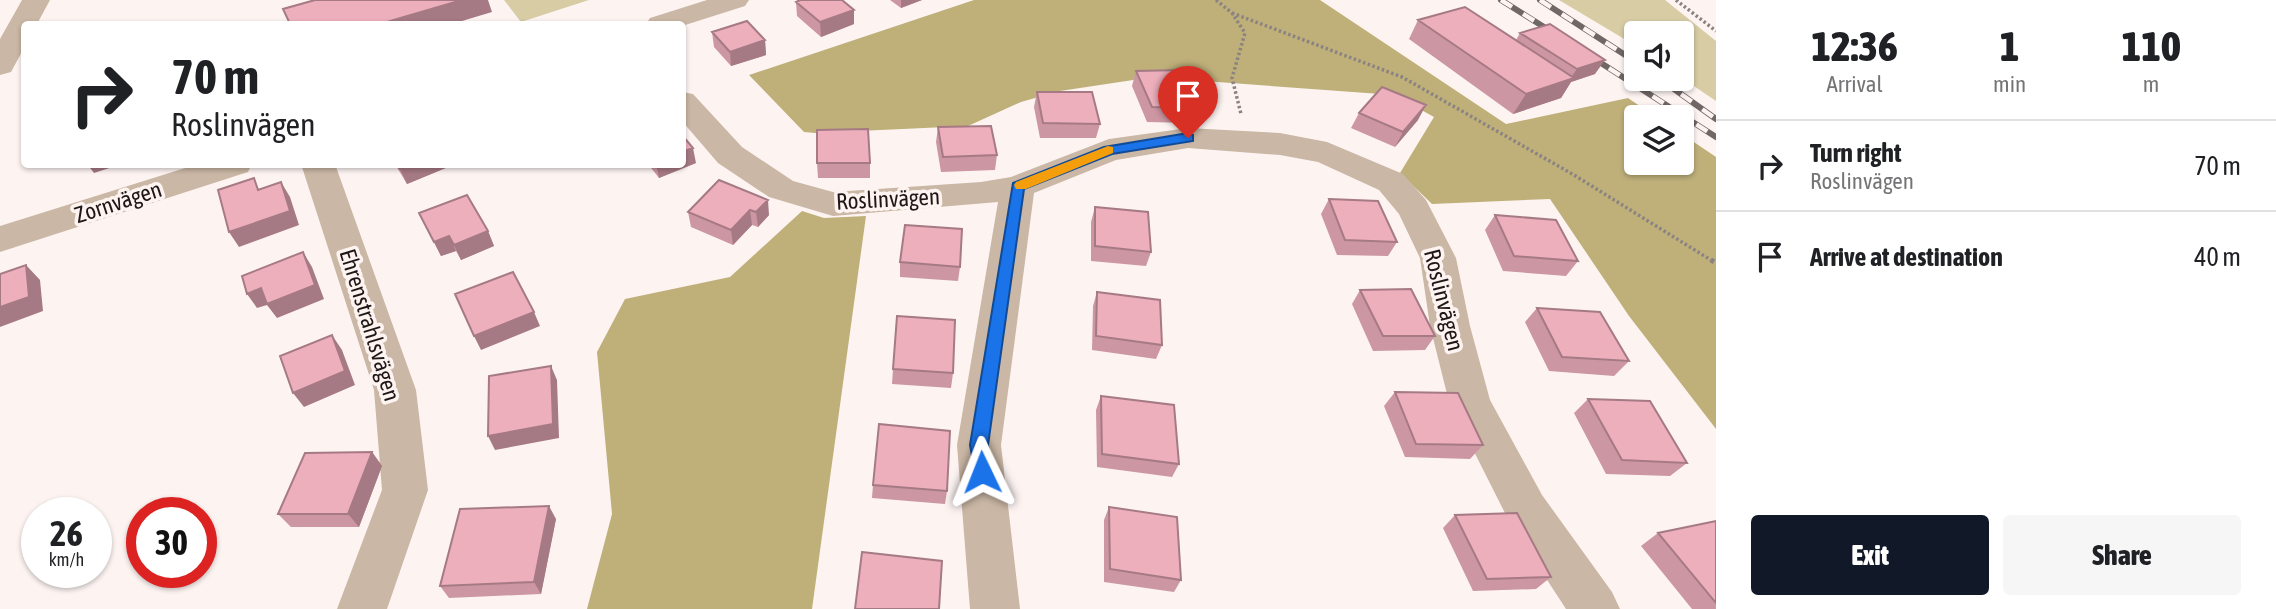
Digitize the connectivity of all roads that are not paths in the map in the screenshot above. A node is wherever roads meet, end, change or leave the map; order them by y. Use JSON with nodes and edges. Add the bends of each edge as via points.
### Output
{"nodes":[{"id":1,"x":36,"y":0,"type":"edge"},
{"id":2,"x":736,"y":0,"type":"edge"},
{"id":3,"x":25,"y":21,"type":"edge"},
{"id":4,"x":670,"y":21,"type":"edge"},
{"id":5,"x":21,"y":28,"type":"edge"},
{"id":6,"x":0,"y":66,"type":"edge"},
{"id":7,"x":686,"y":106,"type":"edge"},
{"id":8,"x":223,"y":168,"type":"edge"},
{"id":9,"x":319,"y":168,"type":"edge"},
{"id":10,"x":1018,"y":187,"type":"junction"},
{"id":11,"x":0,"y":239,"type":"edge"},
{"id":12,"x":362,"y":609,"type":"edge"},
{"id":13,"x":995,"y":609,"type":"edge"},
{"id":14,"x":1595,"y":609,"type":"edge"}],
"edges":[{"from":1,"to":3,"type":"street"},
{"from":2,"to":4,"type":"street"},
{"from":5,"to":6,"type":"street"},
{"from":7,"to":10,"type":"street","name":"Roslinvägen","via":[[730,155],[750,169],[781,189],[833,204],[981,194]]},
{"from":8,"to":11,"type":"street","name":"Zornvägen"},
{"from":9,"to":12,"type":"street","name":"Ehrenstrahlsvägen","via":[[395,390],[405,489]]},
{"from":10,"to":13,"type":"street","via":[[979,445]]},
{"from":10,"to":14,"type":"street","name":"Roslinvägen","via":[[1109,150],[1188,138],[1280,144],[1327,153],[1391,182],[1414,209],[1438,258],[1470,402],[1526,509]]}]}
